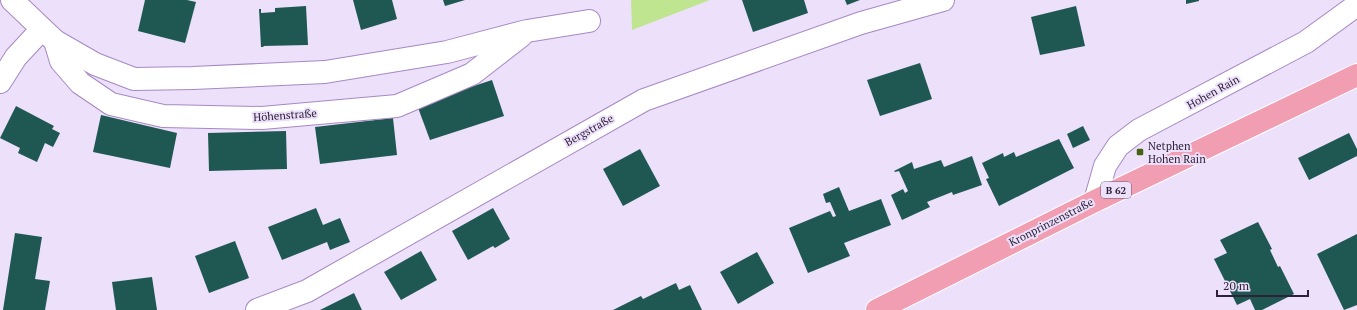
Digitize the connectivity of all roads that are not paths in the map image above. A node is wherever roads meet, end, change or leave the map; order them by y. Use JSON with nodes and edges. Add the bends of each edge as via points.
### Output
{"nodes":[{"id":1,"x":12,"y":0,"type":"edge"},
{"id":2,"x":943,"y":0,"type":"edge"},
{"id":3,"x":1357,"y":5,"type":"edge"},
{"id":4,"x":589,"y":22,"type":"dead end"},
{"id":5,"x":527,"y":31,"type":"junction"},
{"id":6,"x":48,"y":35,"type":"junction"},
{"id":7,"x":1357,"y":75,"type":"edge"},
{"id":8,"x":0,"y":82,"type":"edge"},
{"id":9,"x":1095,"y":200,"type":"junction"},
{"id":10,"x":257,"y":310,"type":"edge"},
{"id":11,"x":877,"y":310,"type":"edge"}],
"edges":[{"from":1,"to":6,"type":"street","name":"Höhenstraße"},
{"from":2,"to":10,"type":"street","name":"Bergstraße","via":[[861,23],[644,100],[307,290]]},
{"from":3,"to":9,"type":"street","name":"Hohen Rain","via":[[1306,42],[1134,134],[1118,146],[1105,166]]},
{"from":4,"to":5,"type":"street","name":"Höhenstraße"},
{"from":5,"to":6,"type":"street","name":"Höhenstraße","via":[[447,52],[325,72],[193,78],[134,78],[95,64]]},
{"from":5,"to":6,"type":"street","name":"Höhenstraße","via":[[472,74],[397,106],[262,118],[163,116],[111,104],[80,83],[61,61]]},
{"from":6,"to":8,"type":"street","via":[[16,57]]},
{"from":7,"to":9,"type":"main road","name":"Kronprinzenstraße","number":"B 62"},
{"from":9,"to":11,"type":"main road","name":"Kronprinzenstraße","number":"B 62"}]}
